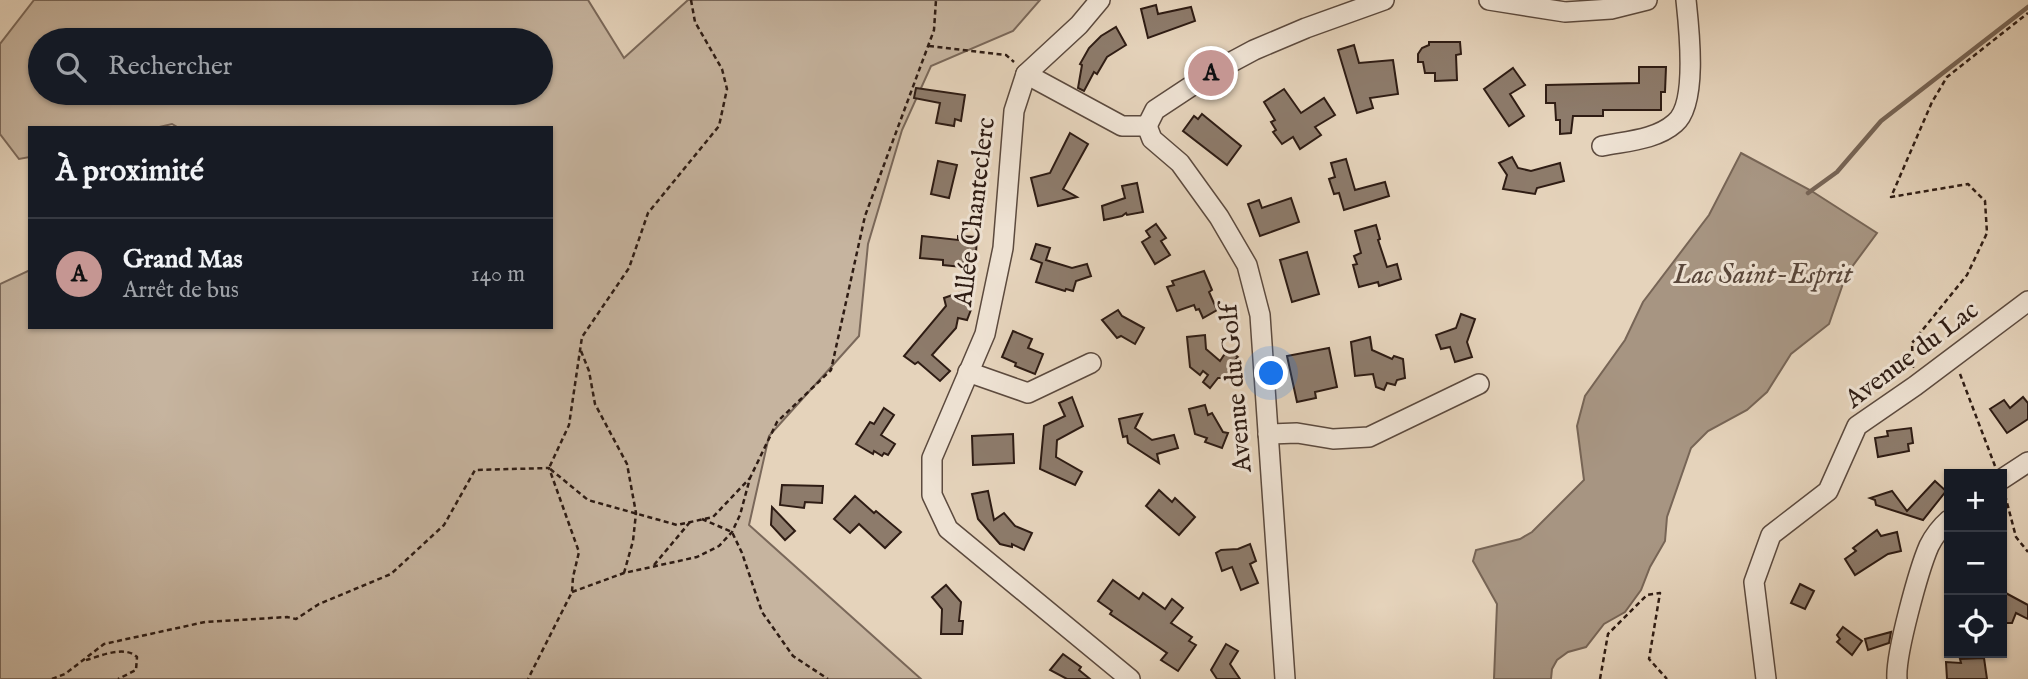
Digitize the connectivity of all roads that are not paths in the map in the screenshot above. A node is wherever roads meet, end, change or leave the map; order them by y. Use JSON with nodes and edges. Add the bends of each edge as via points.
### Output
{"nodes":[{"id":1,"x":1100,"y":0,"type":"edge"},
{"id":2,"x":1384,"y":0,"type":"edge"},
{"id":3,"x":1489,"y":0,"type":"edge"},
{"id":4,"x":1647,"y":0,"type":"edge"},
{"id":5,"x":1686,"y":0,"type":"edge"},
{"id":6,"x":1026,"y":74,"type":"junction"},
{"id":7,"x":1147,"y":126,"type":"junction"},
{"id":8,"x":1602,"y":146,"type":"dead end"},
{"id":9,"x":2028,"y":301,"type":"edge"},
{"id":10,"x":1091,"y":363,"type":"dead end"},
{"id":11,"x":968,"y":372,"type":"junction"},
{"id":12,"x":1479,"y":384,"type":"dead end"},
{"id":13,"x":1268,"y":435,"type":"junction"},
{"id":14,"x":2028,"y":462,"type":"edge"},
{"id":15,"x":2007,"y":482,"type":"edge"},
{"id":16,"x":1944,"y":524,"type":"edge"},
{"id":17,"x":1130,"y":679,"type":"edge"},
{"id":18,"x":1285,"y":679,"type":"edge"},
{"id":19,"x":1766,"y":679,"type":"edge"},
{"id":20,"x":1897,"y":679,"type":"edge"}],
"edges":[{"from":1,"to":6,"type":"street"},
{"from":2,"to":7,"type":"street","via":[[1254,50],[1155,110]]},
{"from":3,"to":4,"type":"street","via":[[1565,12],[1611,9]]},
{"from":5,"to":8,"type":"street","via":[[1688,98],[1677,122],[1655,135]]},
{"from":6,"to":7,"type":"street","via":[[1122,126]]},
{"from":6,"to":11,"type":"street","name":"Allée Chanteclerc","via":[[1014,111],[1003,248],[985,334]]},
{"from":7,"to":13,"type":"street","name":"Avenue du Golf","via":[[1219,217],[1247,265],[1260,315]]},
{"from":9,"to":19,"type":"street","name":"Avenue du Lac","via":[[1857,426],[1828,491],[1771,535],[1754,582]]},
{"from":10,"to":11,"type":"street","via":[[1028,393]]},
{"from":11,"to":17,"type":"street","name":"Allée Chanteclerc","via":[[932,458],[932,495],[948,529]]},
{"from":12,"to":13,"type":"street","via":[[1369,437]]},
{"from":13,"to":18,"type":"street","name":"Avenue du Golf"},
{"from":14,"to":15,"type":"street"},
{"from":16,"to":20,"type":"street","via":[[1925,556],[1898,656]]}]}
